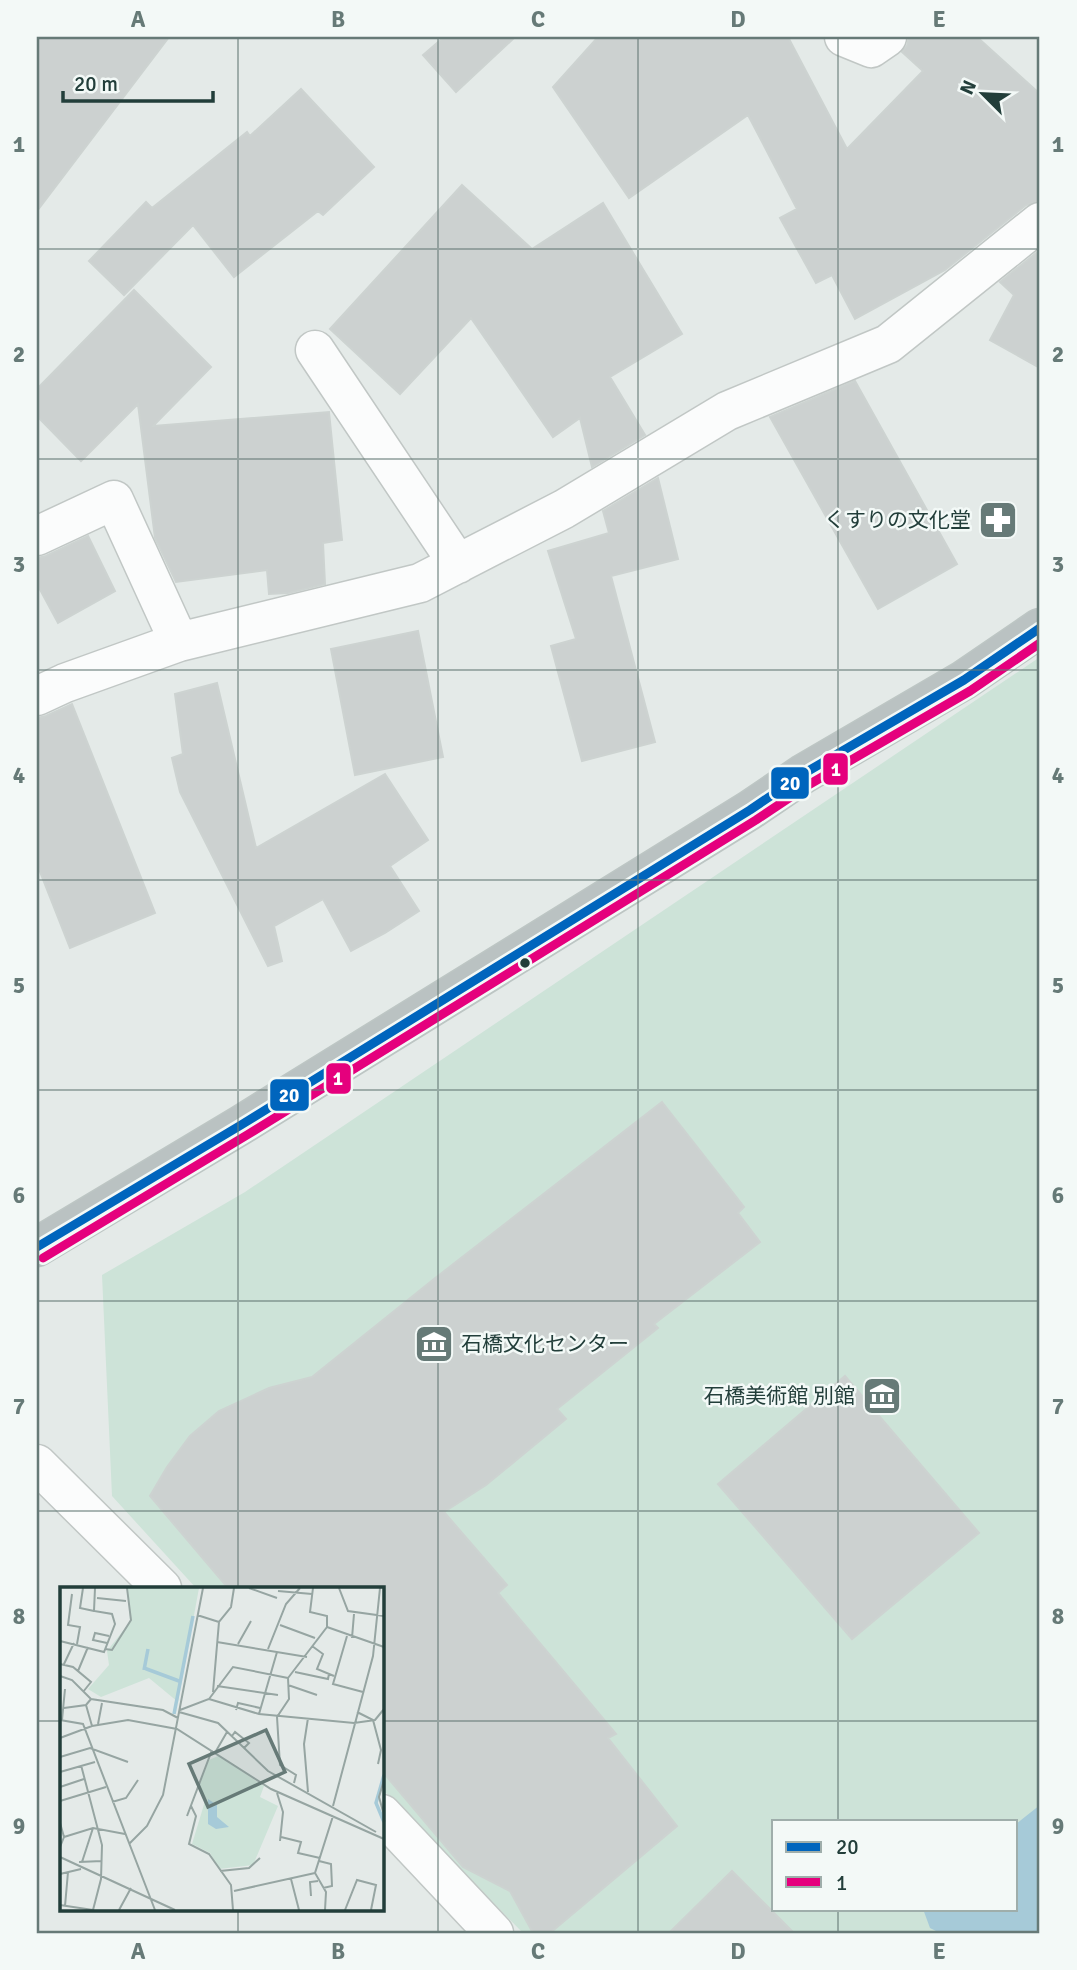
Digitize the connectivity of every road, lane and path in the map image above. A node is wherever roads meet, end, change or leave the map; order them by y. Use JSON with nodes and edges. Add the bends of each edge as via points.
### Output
{"nodes":[{"id":1,"x":844,"y":37,"type":"edge"},
{"id":2,"x":887,"y":37,"type":"edge"},
{"id":3,"x":1040,"y":222,"type":"edge"},
{"id":4,"x":315,"y":350,"type":"dead end"},
{"id":5,"x":37,"y":536,"type":"edge"},
{"id":6,"x":458,"y":564,"type":"junction"},
{"id":7,"x":1040,"y":628,"type":"edge"},
{"id":8,"x":179,"y":642,"type":"junction"},
{"id":9,"x":37,"y":695,"type":"edge"},
{"id":10,"x":37,"y":1247,"type":"edge"},
{"id":11,"x":37,"y":1464,"type":"edge"},
{"id":12,"x":161,"y":1587,"type":"edge"},
{"id":13,"x":383,"y":1815,"type":"edge"},
{"id":14,"x":494,"y":1933,"type":"edge"}],
"edges":[{"from":1,"to":2,"type":"street","via":[[872,48]]},
{"from":3,"to":6,"type":"street","via":[[888,344],[727,411],[564,509]]},
{"from":4,"to":6,"type":"street"},
{"from":5,"to":8,"type":"street","via":[[114,500]]},
{"from":6,"to":8,"type":"street","via":[[420,583]]},
{"from":7,"to":10,"type":"highway","via":[[964,680],[803,774],[253,1118]]},
{"from":8,"to":9,"type":"street"},
{"from":11,"to":12,"type":"street"},
{"from":13,"to":14,"type":"street"}]}
